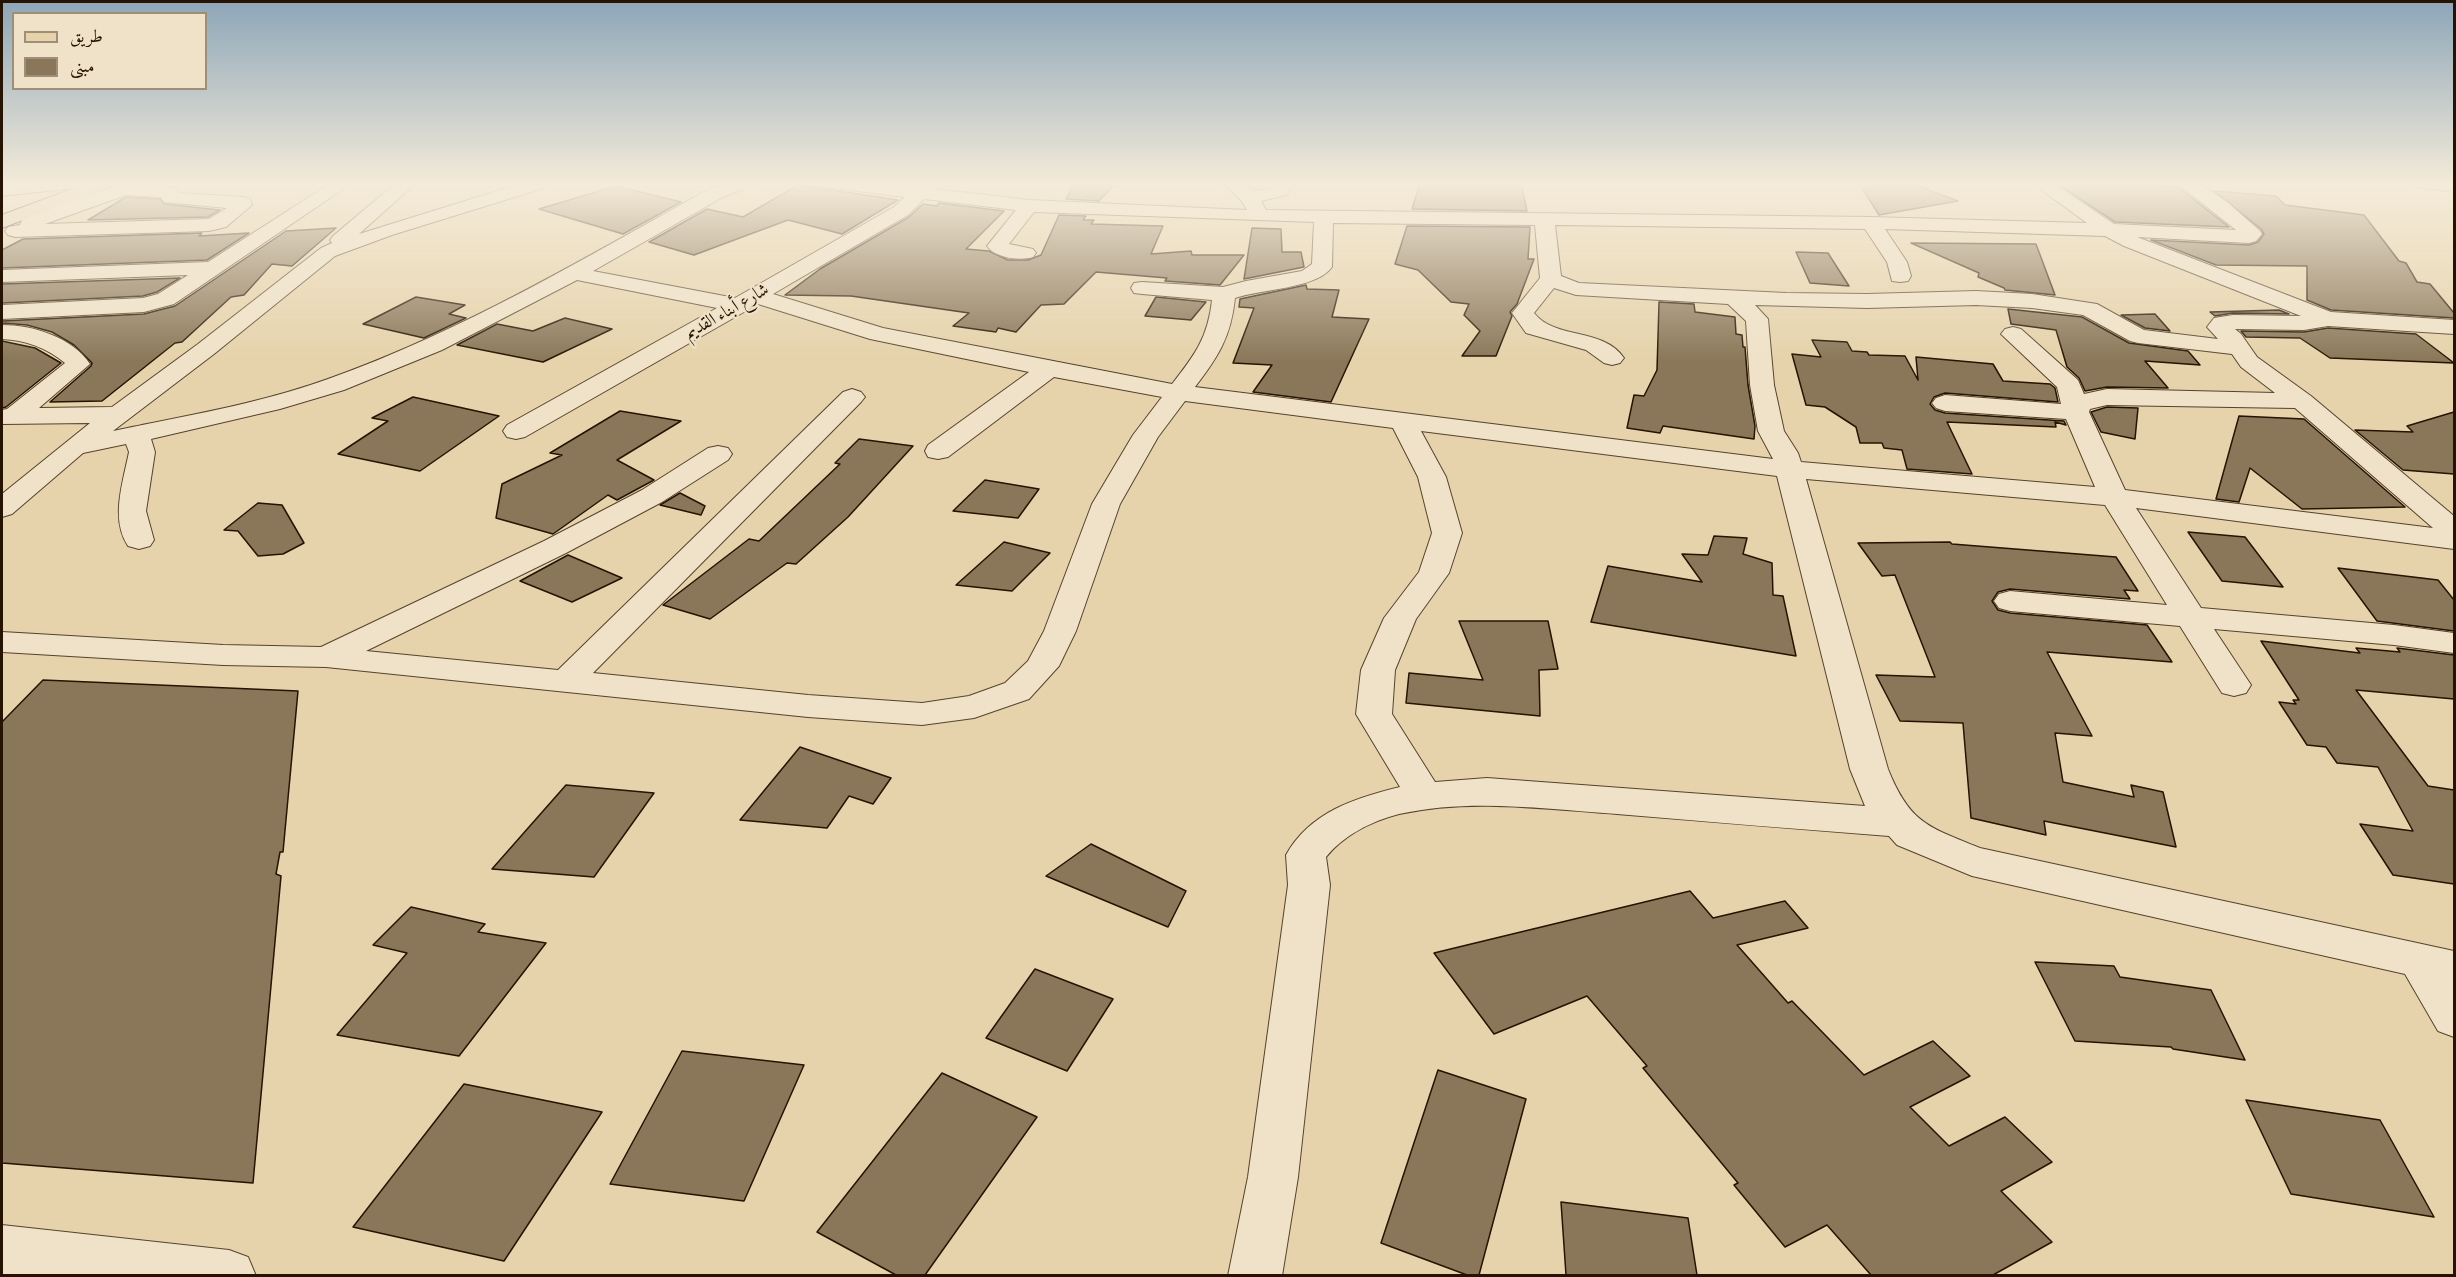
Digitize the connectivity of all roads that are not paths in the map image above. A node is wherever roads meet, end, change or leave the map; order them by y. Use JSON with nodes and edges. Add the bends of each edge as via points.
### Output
{"nodes":[{"id":1,"x":83,"y":243,"type":"edge"},
{"id":2,"x":145,"y":243,"type":"edge"},
{"id":3,"x":251,"y":243,"type":"edge"},
{"id":4,"x":338,"y":243,"type":"edge"},
{"id":5,"x":354,"y":243,"type":"edge"},
{"id":6,"x":627,"y":243,"type":"edge"},
{"id":7,"x":847,"y":243,"type":"edge"},
{"id":8,"x":1000,"y":243,"type":"edge"},
{"id":9,"x":1323,"y":243,"type":"edge"},
{"id":10,"x":1547,"y":243,"type":"edge"},
{"id":11,"x":1884,"y":243,"type":"edge"},
{"id":12,"x":2135,"y":243,"type":"edge"},
{"id":13,"x":328,"y":252,"type":"junction"},
{"id":14,"x":1026,"y":253,"type":"dead end"},
{"id":15,"x":213,"y":268,"type":"junction"},
{"id":16,"x":100,"y":273,"type":"junction"},
{"id":17,"x":572,"y":273,"type":"junction"},
{"id":18,"x":32,"y":274,"type":"junction"},
{"id":19,"x":2,"y":276,"type":"edge"},
{"id":20,"x":1900,"y":276,"type":"dead end"},
{"id":21,"x":1551,"y":279,"type":"junction"},
{"id":22,"x":1142,"y":288,"type":"dead end"},
{"id":23,"x":1224,"y":294,"type":"junction"},
{"id":24,"x":1733,"y":296,"type":"junction"},
{"id":25,"x":747,"y":301,"type":"junction"},
{"id":26,"x":3,"y":318,"type":"edge"},
{"id":27,"x":2328,"y":319,"type":"junction"},
{"id":28,"x":2454,"y":327,"type":"edge"},
{"id":29,"x":2013,"y":334,"type":"dead end"},
{"id":30,"x":2238,"y":348,"type":"junction"},
{"id":31,"x":1612,"y":358,"type":"dead end"},
{"id":32,"x":1049,"y":369,"type":"junction"},
{"id":33,"x":1179,"y":393,"type":"junction"},
{"id":34,"x":852,"y":397,"type":"dead end"},
{"id":35,"x":2302,"y":401,"type":"junction"},
{"id":36,"x":1945,"y":403,"type":"dead end"},
{"id":37,"x":2076,"y":412,"type":"junction"},
{"id":38,"x":7,"y":417,"type":"edge"},
{"id":39,"x":1403,"y":422,"type":"junction"},
{"id":40,"x":129,"y":424,"type":"junction"},
{"id":41,"x":516,"y":431,"type":"dead end"},
{"id":42,"x":938,"y":451,"type":"dead end"},
{"id":43,"x":718,"y":454,"type":"dead end"},
{"id":44,"x":1788,"y":470,"type":"junction"},
{"id":45,"x":2114,"y":497,"type":"junction"},
{"id":46,"x":2,"y":507,"type":"edge"},
{"id":47,"x":2454,"y":531,"type":"edge"},
{"id":48,"x":139,"y":540,"type":"dead end"},
{"id":49,"x":2454,"y":540,"type":"edge"},
{"id":50,"x":2010,"y":601,"type":"dead end"},
{"id":51,"x":2192,"y":616,"type":"junction"},
{"id":52,"x":2,"y":642,"type":"edge"},
{"id":53,"x":2454,"y":643,"type":"edge"},
{"id":54,"x":326,"y":657,"type":"junction"},
{"id":55,"x":565,"y":682,"type":"junction"},
{"id":56,"x":2234,"y":685,"type":"dead end"},
{"id":57,"x":1424,"y":795,"type":"junction"},
{"id":58,"x":1901,"y":823,"type":"junction"},
{"id":59,"x":2437,"y":964,"type":"edge"},
{"id":60,"x":2454,"y":1018,"type":"edge"},
{"id":61,"x":2,"y":1250,"type":"edge"},
{"id":62,"x":229,"y":1275,"type":"edge"},
{"id":63,"x":1255,"y":1275,"type":"edge"}],
"edges":[{"from":1,"to":18,"type":"street"},
{"from":2,"to":16,"type":"street"},
{"from":3,"to":15,"type":"street"},
{"from":4,"to":13,"type":"street"},
{"from":5,"to":13,"type":"street"},
{"from":6,"to":17,"type":"street"},
{"from":7,"to":25,"type":"street","name":"شارع أبناء القديم"},
{"from":8,"to":14,"type":"street","via":[[997,246],[1001,249]]},
{"from":9,"to":23,"type":"street","via":[[1322,267],[1316,272]]},
{"from":10,"to":21,"type":"street"},
{"from":11,"to":20,"type":"street","via":[[1897,262]]},
{"from":12,"to":27,"type":"street"},
{"from":13,"to":40,"type":"street"},
{"from":15,"to":16,"type":"street"},
{"from":15,"to":26,"type":"street","via":[[155,303]]},
{"from":16,"to":18,"type":"street"},
{"from":17,"to":25,"type":"street"},
{"from":17,"to":40,"type":"street","via":[[476,324],[333,385],[263,404]]},
{"from":18,"to":19,"type":"street"},
{"from":21,"to":24,"type":"street","via":[[1576,289]]},
{"from":21,"to":31,"type":"street","via":[[1523,313],[1534,328],[1593,345]]},
{"from":22,"to":23,"type":"street"},
{"from":23,"to":33,"type":"street","via":[[1221,323],[1209,349]]},
{"from":24,"to":30,"type":"street","via":[[2032,301],[2089,309],[2138,336]]},
{"from":24,"to":44,"type":"street","via":[[1757,319],[1762,385],[1771,431],[1785,453]]},
{"from":25,"to":32,"type":"street"},
{"from":25,"to":41,"type":"street","name":"شارع أبناء القديم"},
{"from":26,"to":38,"type":"street","via":[[11,331],[37,336],[75,357],[78,364]]},
{"from":27,"to":28,"type":"street"},
{"from":27,"to":30,"type":"street","via":[[2304,323],[2222,323],[2218,327]]},
{"from":29,"to":37,"type":"street","via":[[2069,385]]},
{"from":30,"to":35,"type":"street","via":[[2249,362]]},
{"from":32,"to":33,"type":"street"},
{"from":32,"to":42,"type":"street"},
{"from":33,"to":39,"type":"street"},
{"from":33,"to":55,"type":"street","via":[[1146,435],[1106,504],[1060,631],[1042,666],[1017,691],[974,707],[922,714]]},
{"from":34,"to":55,"type":"street"},
{"from":35,"to":37,"type":"street","via":[[2107,397],[2078,405]]},
{"from":35,"to":47,"type":"street"},
{"from":36,"to":37,"type":"street"},
{"from":37,"to":45,"type":"street"},
{"from":38,"to":40,"type":"street"},
{"from":39,"to":44,"type":"street"},
{"from":39,"to":57,"type":"street","via":[[1432,477],[1447,533],[1434,573],[1400,618],[1378,670],[1374,714]]},
{"from":40,"to":46,"type":"street","via":[[74,447]]},
{"from":40,"to":48,"type":"street","via":[[142,452],[132,511]]},
{"from":43,"to":54,"type":"street","via":[[652,496],[555,547]]},
{"from":44,"to":45,"type":"street"},
{"from":44,"to":58,"type":"street","via":[[1869,769],[1882,802]]},
{"from":45,"to":49,"type":"street"},
{"from":45,"to":51,"type":"street"},
{"from":50,"to":51,"type":"street"},
{"from":51,"to":53,"type":"street"},
{"from":51,"to":56,"type":"street"},
{"from":52,"to":54,"type":"street","via":[[223,656]]},
{"from":54,"to":55,"type":"street"},
{"from":57,"to":58,"type":"street","via":[[1487,791]]},
{"from":57,"to":63,"type":"street","via":[[1364,811],[1324,834],[1306,855],[1308,897],[1273,1177]]},
{"from":58,"to":59,"type":"street","via":[[1911,835],[1972,861]]},
{"from":59,"to":60,"type":"street"},
{"from":61,"to":62,"type":"street"}]}
